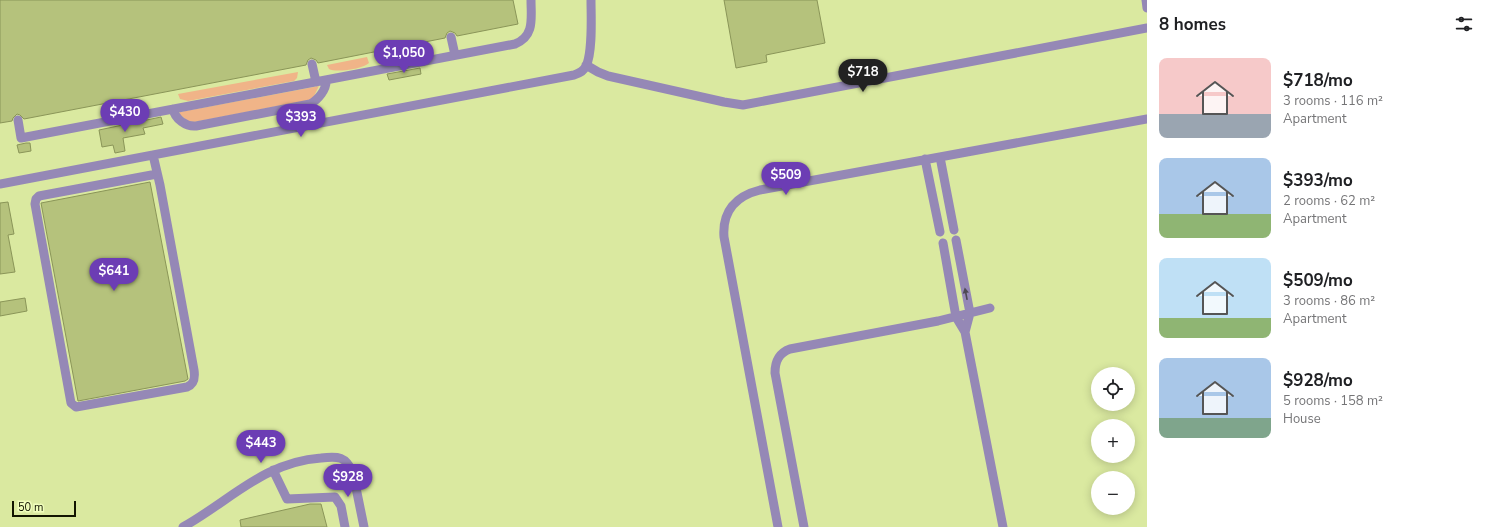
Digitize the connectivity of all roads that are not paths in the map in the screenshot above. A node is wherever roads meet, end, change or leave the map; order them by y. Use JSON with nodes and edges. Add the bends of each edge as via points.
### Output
{"nodes":[{"id":1,"x":531,"y":0,"type":"edge"},
{"id":2,"x":591,"y":0,"type":"edge"},
{"id":3,"x":1146,"y":0,"type":"edge"},
{"id":4,"x":1147,"y":8,"type":"edge"},
{"id":5,"x":1147,"y":28,"type":"edge"},
{"id":6,"x":451,"y":37,"type":"dead end"},
{"id":7,"x":455,"y":55,"type":"junction"},
{"id":8,"x":312,"y":64,"type":"dead end"},
{"id":9,"x":586,"y":65,"type":"junction"},
{"id":10,"x":326,"y":80,"type":"junction"},
{"id":11,"x":316,"y":82,"type":"junction"},
{"id":12,"x":173,"y":109,"type":"junction"},
{"id":13,"x":1147,"y":119,"type":"edge"},
{"id":14,"x":18,"y":120,"type":"dead end"},
{"id":15,"x":153,"y":155,"type":"junction"},
{"id":16,"x":940,"y":157,"type":"junction"},
{"id":17,"x":925,"y":159,"type":"junction"},
{"id":18,"x":157,"y":174,"type":"junction"},
{"id":19,"x":0,"y":184,"type":"edge"},
{"id":20,"x":954,"y":230,"type":"dead end"},
{"id":21,"x":940,"y":232,"type":"dead end"},
{"id":22,"x":956,"y":240,"type":"dead end"},
{"id":23,"x":943,"y":243,"type":"dead end"},
{"id":24,"x":990,"y":308,"type":"dead end"},
{"id":25,"x":970,"y":313,"type":"junction"},
{"id":26,"x":956,"y":316,"type":"junction"},
{"id":27,"x":965,"y":332,"type":"junction"},
{"id":28,"x":273,"y":470,"type":"junction"},
{"id":29,"x":183,"y":527,"type":"edge"},
{"id":30,"x":345,"y":527,"type":"edge"},
{"id":31,"x":364,"y":527,"type":"edge"},
{"id":32,"x":778,"y":527,"type":"edge"},
{"id":33,"x":804,"y":527,"type":"edge"},
{"id":34,"x":1003,"y":527,"type":"edge"}],
"edges":[{"from":1,"to":7,"type":"street","via":[[530,30],[524,40]]},
{"from":2,"to":9,"type":"street","via":[[590,53]]},
{"from":3,"to":4,"type":"street"},
{"from":5,"to":9,"type":"street","via":[[742,104],[608,76]]},
{"from":6,"to":7,"type":"street"},
{"from":7,"to":10,"type":"street"},
{"from":8,"to":11,"type":"street"},
{"from":9,"to":15,"type":"street","via":[[580,73],[571,76]]},
{"from":10,"to":11,"type":"street"},
{"from":10,"to":12,"type":"street","via":[[320,95],[310,104],[218,122],[191,126],[176,118]]},
{"from":11,"to":12,"type":"street"},
{"from":12,"to":14,"type":"street","via":[[21,138]]},
{"from":13,"to":16,"type":"street"},
{"from":15,"to":18,"type":"street"},
{"from":15,"to":19,"type":"street"},
{"from":16,"to":17,"type":"street"},
{"from":16,"to":20,"type":"street"},
{"from":17,"to":21,"type":"street"},
{"from":17,"to":32,"type":"street","via":[[752,192],[732,206],[726,218],[724,237]]},
{"from":18,"to":18,"type":"street","via":[[194,370],[193,382],[187,387],[76,407],[72,403],[36,199],[39,196]]},
{"from":25,"to":22,"type":"street","one_way":true},
{"from":23,"to":26,"type":"street"},
{"from":24,"to":25,"type":"street"},
{"from":25,"to":26,"type":"street"},
{"from":25,"to":27,"type":"street"},
{"from":26,"to":27,"type":"street"},
{"from":26,"to":33,"type":"street","via":[[790,349],[780,355],[775,373]]},
{"from":27,"to":34,"type":"street"},
{"from":28,"to":29,"type":"street"},
{"from":28,"to":30,"type":"street","via":[[287,499],[335,497],[341,506]]},
{"from":28,"to":31,"type":"street","via":[[310,459],[335,457],[345,460],[353,473]]}]}
